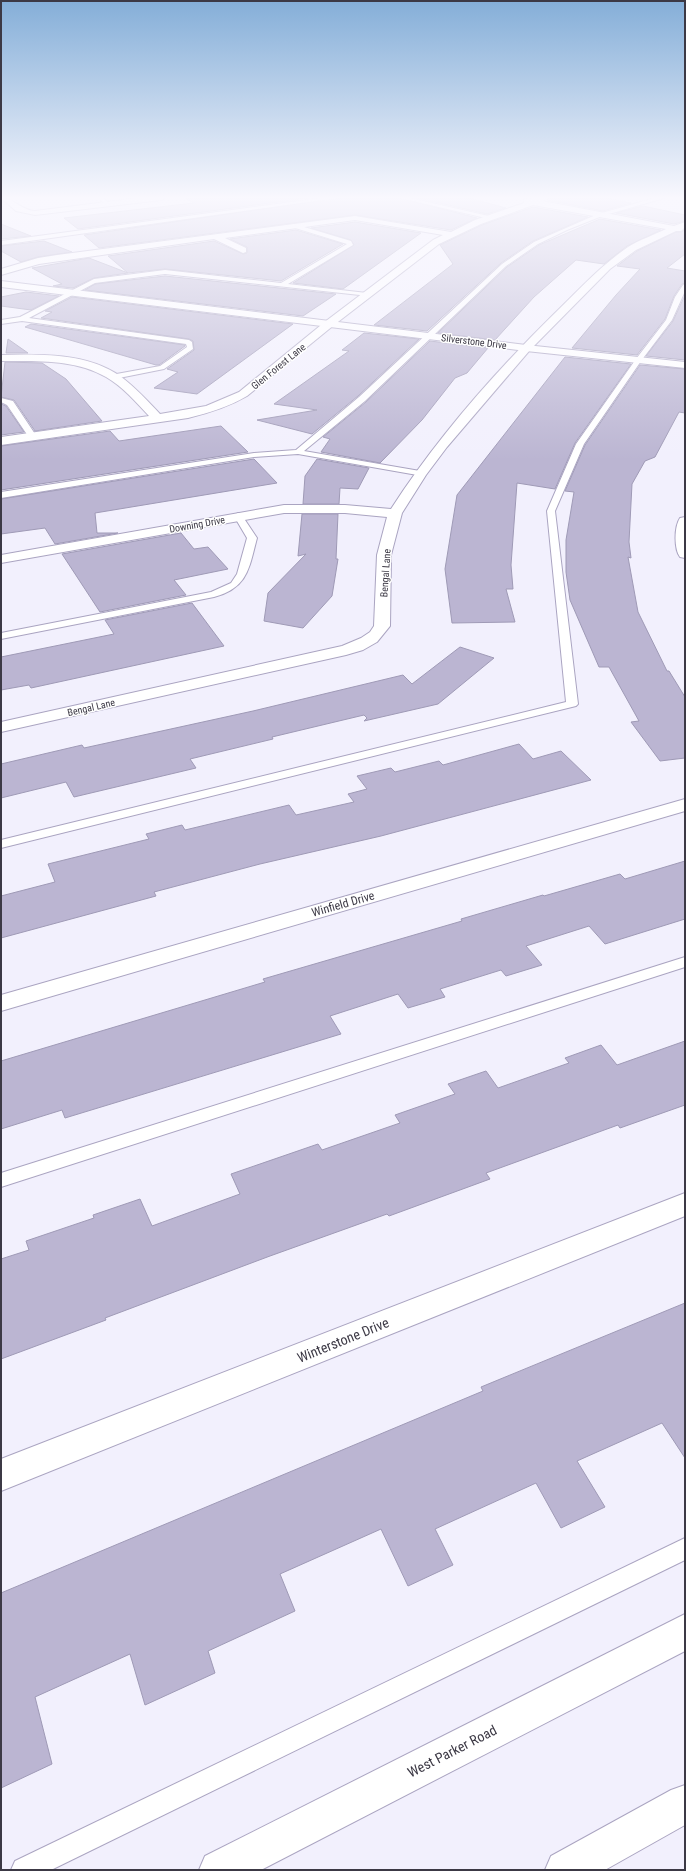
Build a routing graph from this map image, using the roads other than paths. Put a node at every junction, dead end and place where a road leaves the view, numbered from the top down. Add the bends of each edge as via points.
1 (12, 285) edge
2 (87, 285) edge
3 (285, 285) edge
4 (380, 285) edge
5 (483, 285) edge
6 (591, 285) edge
7 (685, 286) edge
8 (74, 293) junction
9 (367, 295) junction
10 (22, 319) junction
11 (1, 322) edge
12 (330, 323) junction
13 (430, 336) junction
14 (526, 348) junction
15 (1, 358) edge
16 (638, 360) junction
17 (685, 364) edge
18 (114, 378) junction
19 (1, 400) edge
20 (157, 418) junction
21 (33, 437) junction
22 (1, 442) edge
23 (298, 452) junction
24 (420, 474) junction
25 (1, 496) edge
26 (394, 513) junction
27 (238, 516) junction
28 (685, 521) edge
29 (685, 554) edge
30 (1, 559) edge
31 (1, 636) edge
32 (1, 727) edge
33 (685, 805) edge
34 (1, 844) edge
35 (685, 962) edge
36 (1, 1003) edge
37 (1, 1180) edge
38 (685, 1204) edge
39 (1, 1475) edge
40 (685, 1549) edge
41 (685, 1632) edge
42 (685, 1804) edge
43 (24, 1870) edge
44 (219, 1870) edge
45 (565, 1870) edge

1 - 8 street, Silverstone Drive
2 - 8 lane
3 - 9 lane
4 - 9 street, Glen Forest Lane
5 - 13 lane
6 - 14 street, Bengal Lane
7 - 16 lane via 668,320
8 - 10 lane
8 - 12 street, Silverstone Drive
9 - 12 street, Glen Forest Lane
10 - 11 lane
10 - 18 lane via 189,342 191,348 162,368
12 - 13 street, Silverstone Drive
12 - 20 street, Glen Forest Lane via 228,404 211,410
13 - 14 street, Silverstone Drive
13 - 23 lane via 362,399
14 - 16 street, Silverstone Drive
14 - 24 street, Bengal Lane
15 - 18 street via 78,363
16 - 17 street, Silverstone Drive
16 - 34 lane via 580,444 551,511 572,704
18 - 20 street
19 - 21 lane via 10,403
20 - 21 street, Glen Forest Lane
21 - 22 street, Glen Forest Lane
23 - 24 lane
23 - 25 lane via 254,455
24 - 26 street, Bengal Lane
26 - 27 street, Downing Drive via 304,508
26 - 32 street, Bengal Lane via 384,555 382,626 371,640 346,650
27 - 30 street, Downing Drive
27 - 31 lane via 252,538 242,574 234,584 214,594
28 - 29 street
33 - 36 street, Winfield Drive
35 - 37 lane
38 - 39 street, Winterstone Drive
40 - 43 lane
41 - 44 street, West Parker Road
42 - 45 street

